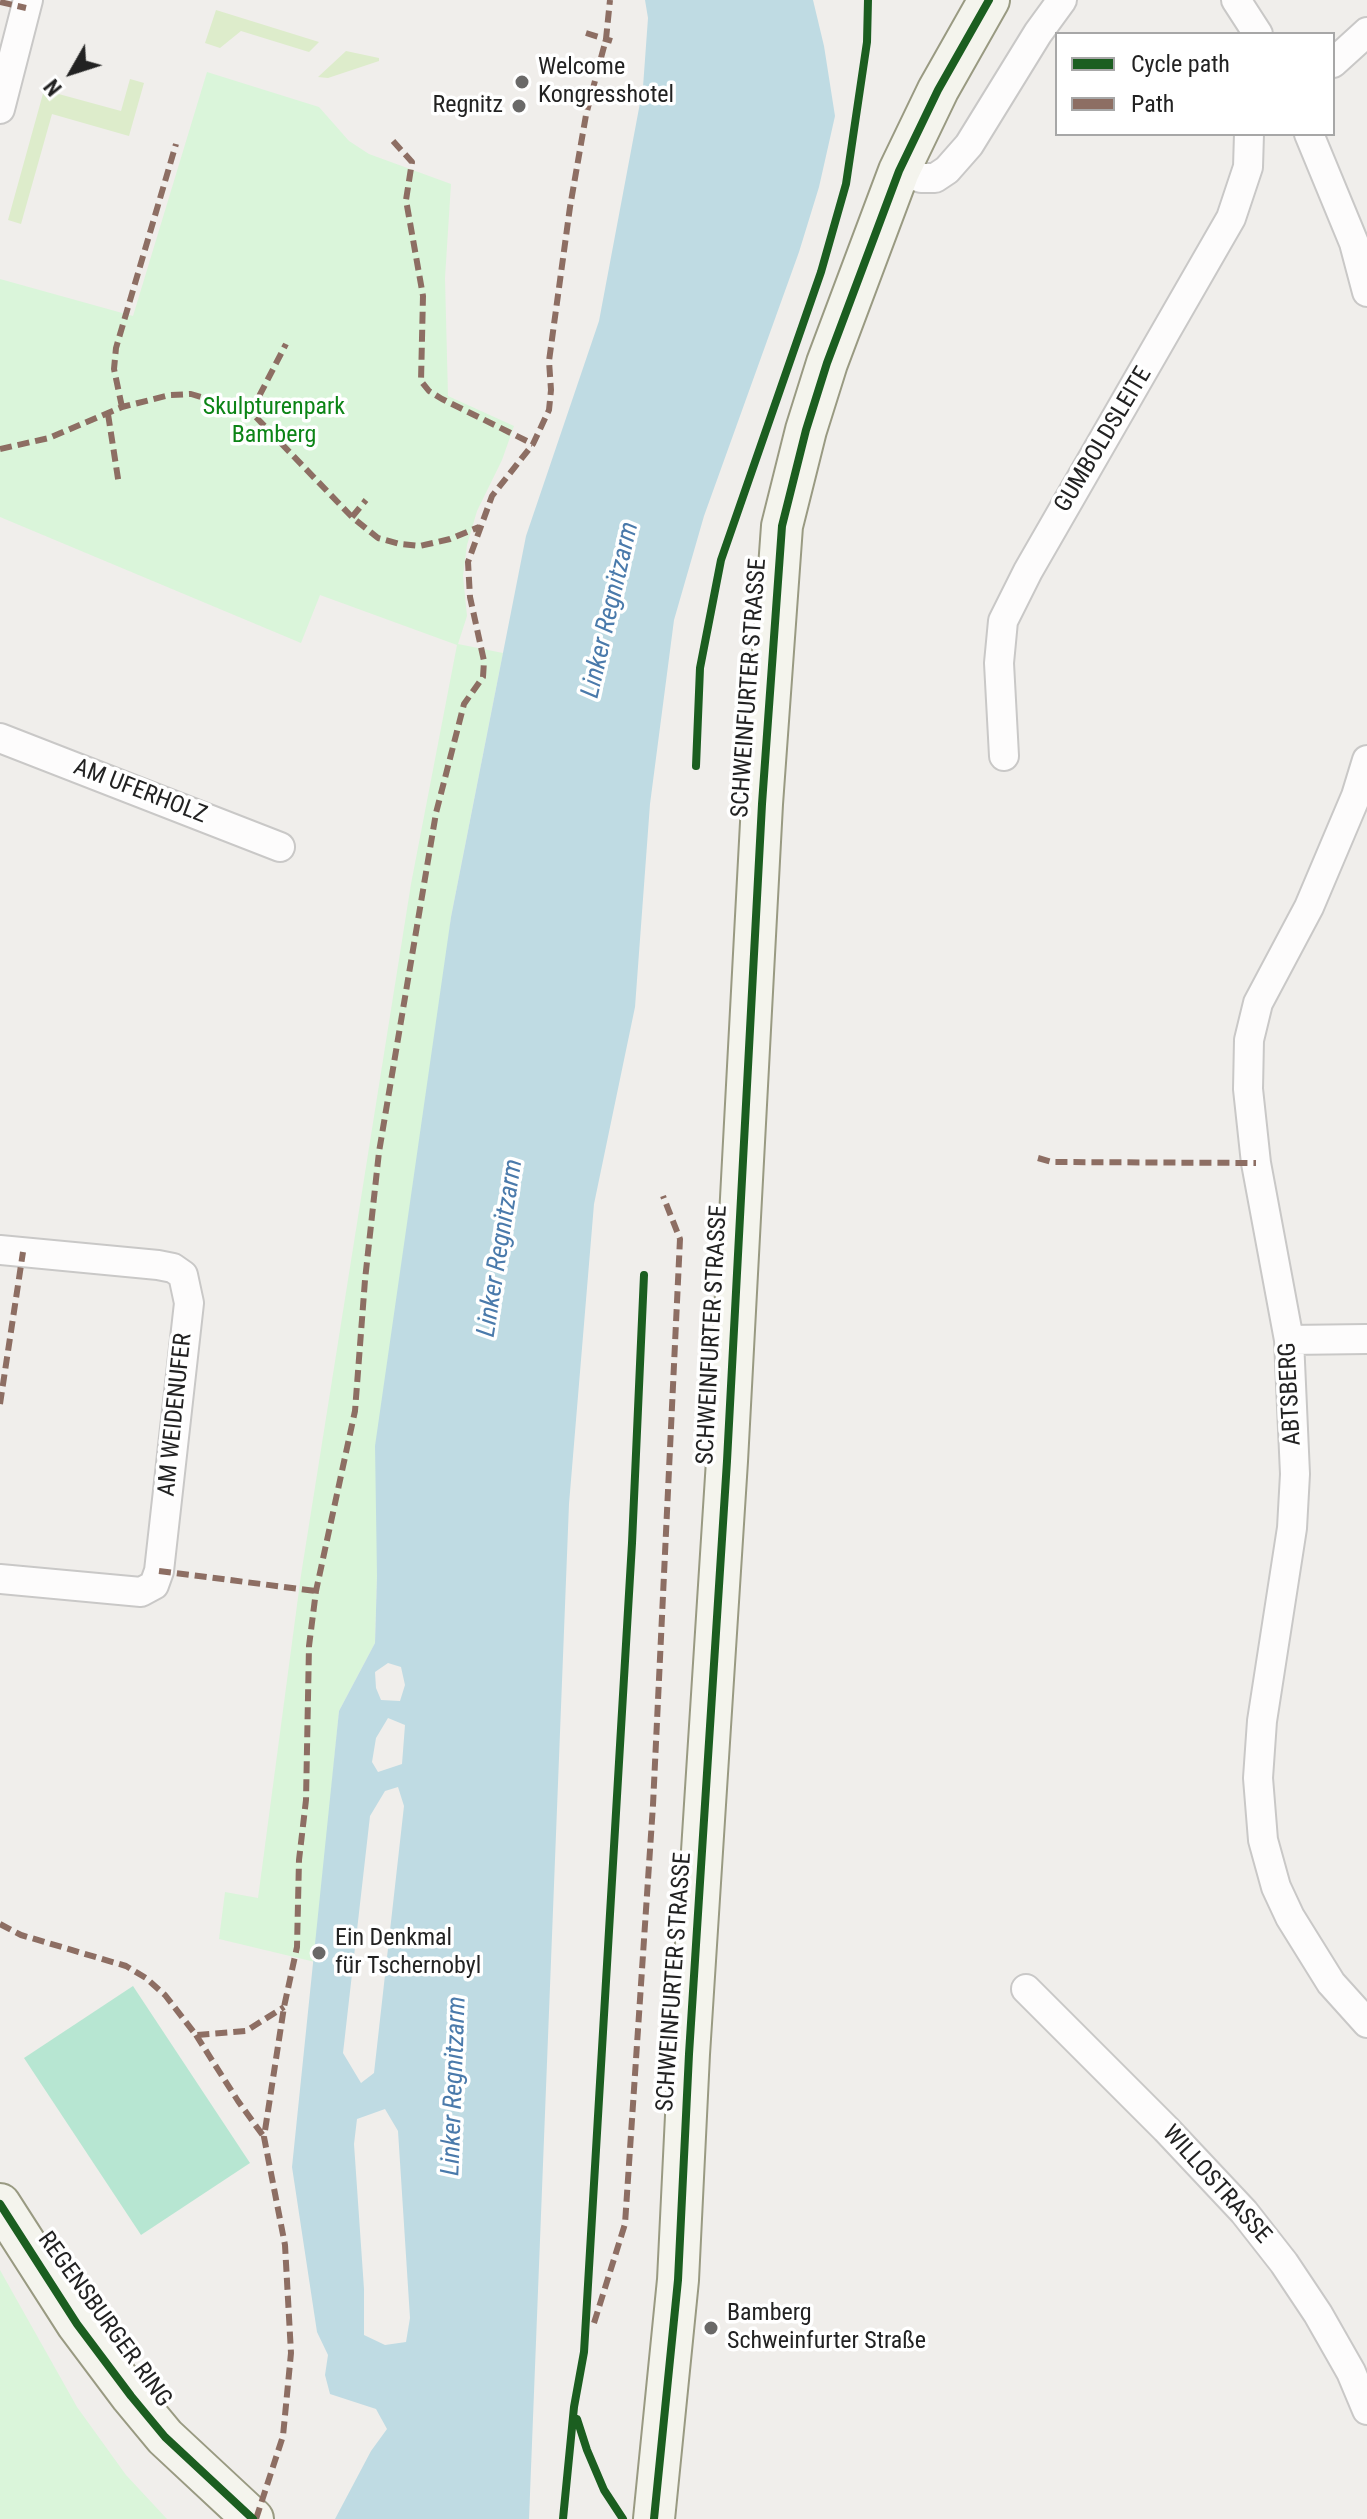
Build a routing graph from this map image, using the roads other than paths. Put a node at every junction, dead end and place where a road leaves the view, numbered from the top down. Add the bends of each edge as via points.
1 (28, 0) edge
2 (989, 0) edge
3 (1062, 0) edge
4 (1235, 0) edge
5 (1240, 32) edge
6 (1257, 32) edge
7 (1367, 32) edge
8 (1335, 61) edge
9 (0, 109) edge
10 (1249, 136) edge
11 (1310, 136) edge
12 (899, 171) junction
13 (1367, 292) edge
14 (0, 738) edge
15 (1004, 756) dead end
16 (1367, 760) edge
17 (280, 847) dead end
18 (0, 1250) edge
19 (1367, 1339) edge
20 (1289, 1340) junction
21 (0, 1579) edge
22 (1026, 1989) dead end
23 (1367, 2023) edge
24 (0, 2204) edge
25 (1367, 2410) edge
26 (252, 2518) edge
27 (654, 2519) edge

1 - 9 street
2 - 12 street, SCHWEINFURTER STRASSE
3 - 12 street via 969,145 947,170 935,178
4 - 5 street
4 - 6 street
7 - 8 street
10 - 15 street, GUMBOLDSLEITE via 1248,167 1231,218 1003,621 999,663
11 - 13 street via 1354,243
12 - 27 street, SCHWEINFURTER STRASSE via 827,363 791,489 780,549 678,2280
14 - 17 street, AM UFERHOLZ
16 - 20 street, ABTSBERG via 1309,907 1258,1003 1249,1040 1256,1163
18 - 21 street, AM WEIDENUFER via 173,1268 183,1275 189,1303 154,1585 141,1592
19 - 20 street
20 - 23 street, ABTSBERG via 1295,1474 1292,1528 1262,1721 1258,1778 1263,1840 1290,1917 1331,1983
22 - 25 street, WILLOSTRASSE via 1244,2212 1318,2314
24 - 26 street, REGENSBURGER RING via 122,2385 165,2437

